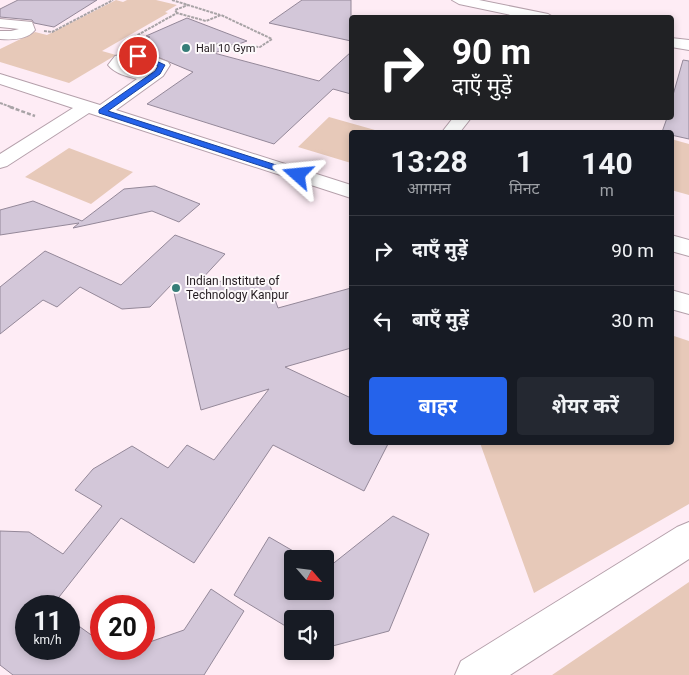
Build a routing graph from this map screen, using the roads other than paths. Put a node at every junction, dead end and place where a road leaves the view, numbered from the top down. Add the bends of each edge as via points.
1 (459, 0) edge
2 (530, 15) edge
3 (0, 23) edge
4 (0, 35) edge
5 (674, 42) edge
6 (689, 45) edge
7 (130, 56) road end
8 (0, 79) edge
9 (95, 109) junction
10 (460, 120) edge
11 (453, 130) edge
12 (0, 162) edge
13 (349, 191) edge
14 (674, 244) edge
15 (689, 248) edge
16 (674, 300) edge
17 (689, 305) edge
18 (689, 539) edge
19 (475, 675) edge

1 - 2 street
3 - 4 street via 27,26 28,30 13,36
5 - 6 street
7 - 9 street via 162,65 150,78
8 - 9 street
9 - 12 street
9 - 13 street
10 - 11 street
14 - 15 street
16 - 17 street
18 - 19 street

